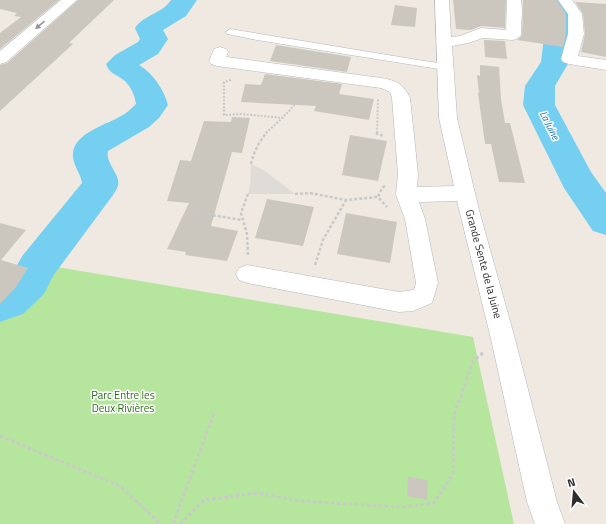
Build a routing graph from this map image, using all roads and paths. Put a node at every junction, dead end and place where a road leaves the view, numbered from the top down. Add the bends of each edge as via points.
1 (70, 0) edge
2 (442, 0) edge
3 (514, 0) edge
4 (565, 0) edge
5 (230, 32) dead end
6 (443, 42) junction
7 (220, 52) dead end
8 (0, 59) edge
9 (606, 65) edge
10 (445, 67) junction
11 (231, 80) dead end
12 (298, 86) dead end
13 (305, 87) junction
14 (312, 88) dead end
15 (284, 118) junction
16 (251, 164) dead end
17 (466, 193) junction
18 (248, 194) dead end
19 (295, 194) dead end
20 (406, 195) junction
21 (378, 198) dead end
22 (346, 200) junction
23 (193, 212) dead end
24 (242, 220) junction
25 (247, 274) joint
26 (312, 286) junction
27 (503, 339) junction
28 (214, 413) dead end
29 (0, 436) edge
30 (160, 524) edge
31 (173, 524) edge
32 (180, 524) edge
33 (550, 524) edge

1 -> 8 street
2 - 6 street, Grande Sente de la Juine
3 - 6 street via 513,35 481,33 463,40
4 - 9 street via 575,14 576,34 569,59
5 - 10 lane
6 - 10 street, Grande Sente de la Juine
7 - 20 street via 217,61 381,83 398,89 408,174
10 - 17 street, Grande Sente de la Juine via 448,118
11 - 15 path via 224,82 224,115
12 - 13 path
13 - 14 path
13 - 15 path via 300,100
15 - 16 path via 265,134 256,146
17 - 20 street
17 - 27 street, Grande Sente de la Juine
18 - 24 path via 241,213
19 - 22 path via 310,193
20 - 26 street via 415,219 427,283 424,296 413,301 399,302
21 - 22 path
22 - 26 path via 325,235 317,255
23 - 24 path
24 - 25 path via 247,234
25 - 26 street
27 - 32 path via 473,361 454,415 453,474 434,503 393,506 301,501 257,493 204,500
27 - 33 street, Grande Sente de la Juine via 542,502
28 - 31 path
29 - 30 path via 120,486

